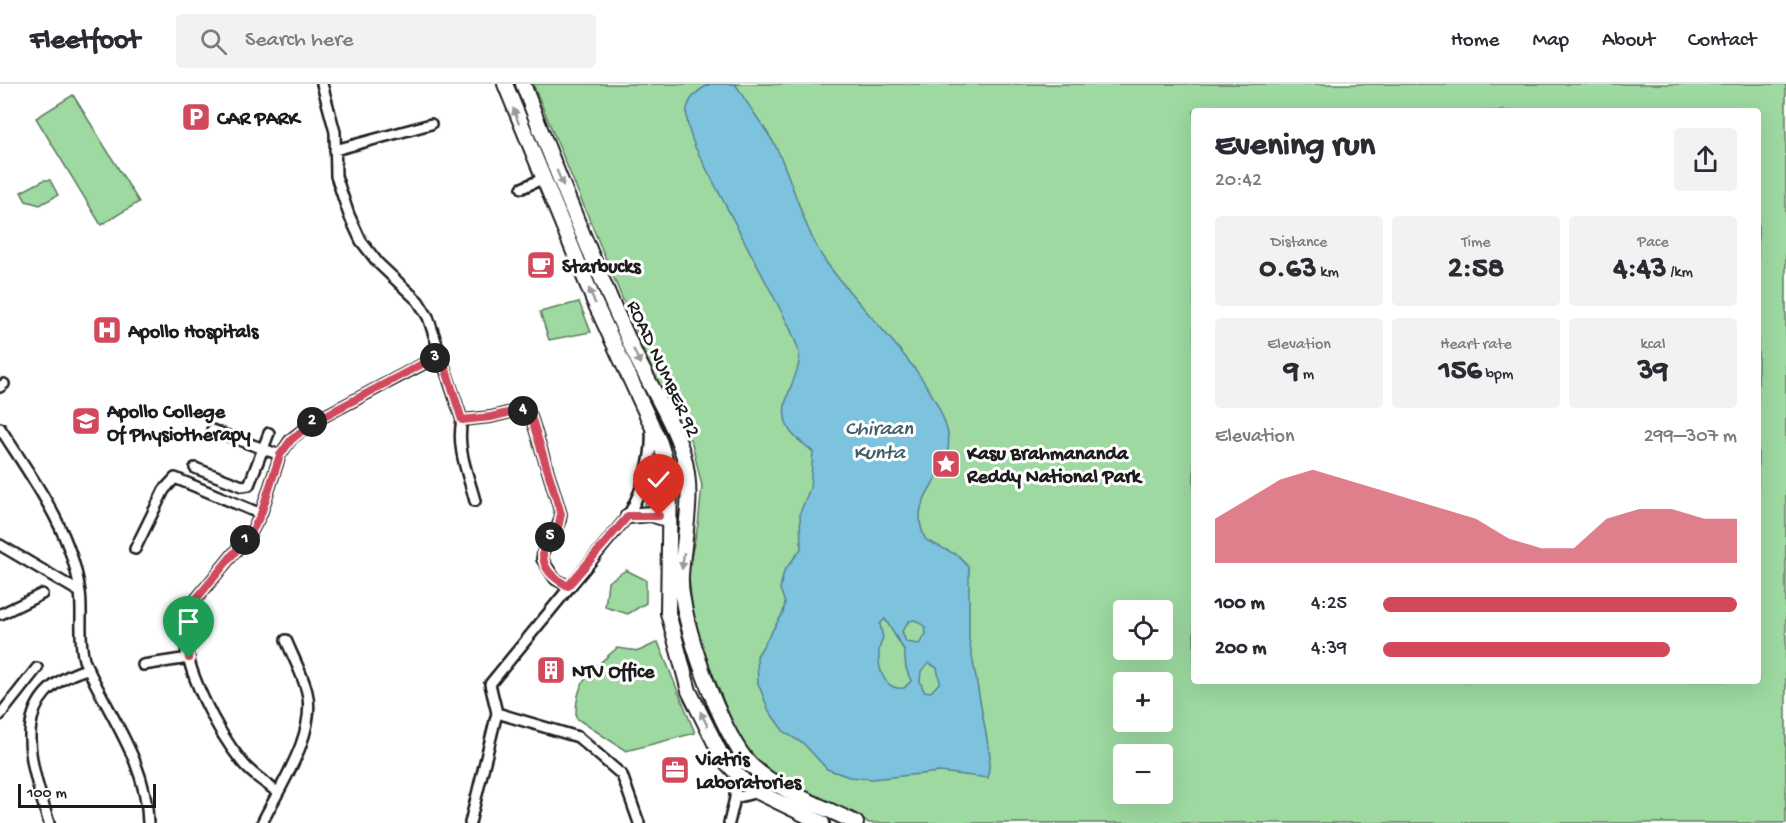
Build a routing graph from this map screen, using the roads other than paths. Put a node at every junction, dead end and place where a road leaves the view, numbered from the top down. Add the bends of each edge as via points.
1 (322, 84) edge
2 (505, 84) edge
3 (523, 84) edge
4 (431, 124) dead end
5 (548, 149) junction
6 (335, 150) junction
7 (533, 158) junction
8 (542, 179) junction
9 (522, 188) dead end
10 (441, 354) junction
11 (462, 420) junction
12 (650, 423) junction
13 (0, 428) edge
14 (212, 430) dead end
15 (268, 433) dead end
16 (263, 449) junction
17 (280, 455) junction
18 (195, 468) dead end
19 (205, 472) junction
20 (199, 488) junction
21 (475, 501) dead end
22 (261, 514) junction
23 (628, 516) junction
24 (669, 520) junction
25 (0, 545) edge
26 (135, 549) dead end
27 (568, 586) junction
28 (80, 592) junction
29 (42, 594) dead end
30 (0, 614) edge
31 (286, 640) dead end
32 (189, 658) junction
33 (143, 665) dead end
34 (37, 668) dead end
35 (87, 669) junction
36 (497, 713) junction
37 (0, 715) edge
38 (736, 773) junction
39 (277, 792) junction
40 (758, 792) junction
41 (735, 798) junction
42 (49, 823) edge
43 (148, 823) edge
44 (262, 823) edge
45 (470, 823) edge
46 (639, 823) edge
47 (729, 823) edge
48 (822, 823) edge
49 (856, 823) edge

1 - 6 street via 332,115
7 -> 2 main road, ROAD NUMBER 92
3 - 5 main road, ROAD NUMBER 92
4 - 6 street
5 - 7 main road
5 -> 49 main road, ROAD NUMBER 92 via 634,351 683,453 690,500 680,577 686,613 707,684 737,750 763,775
6 - 10 street via 336,176 361,241 418,301 429,317
7 - 8 main road, ROAD NUMBER 92
8 - 9 street
12 -> 8 main road, ROAD NUMBER 92
10 - 11 street
10 - 17 street via 313,422
11 - 21 street via 460,448
11 - 27 street via 519,410 531,416 561,514 558,528 545,544 542,559 555,579
12 - 23 street via 652,446 647,471
12 - 24 main road, ROAD NUMBER 92 via 670,475
13 - 28 street via 55,517 72,555
14 - 16 street
15 - 16 street
16 - 17 street
16 - 19 street via 246,486
17 - 22 street
18 - 19 street
19 - 20 street
20 - 22 street
20 - 26 street via 175,478 164,490
22 - 32 street via 186,616
23 - 24 main road via 651,514
23 - 27 street
38 -> 24 main road, ROAD NUMBER 92 via 723,759 683,674 668,613
25 - 28 street
27 - 36 street via 490,684
28 - 35 street via 81,649
29 - 30 street
31 - 39 street via 307,691 310,710 303,741
32 - 33 street
32 - 39 street via 211,714 243,764
34 - 37 street
35 - 42 street via 65,676 50,687 31,724 30,761
35 - 43 street via 131,751 145,788
36 - 45 street
36 - 46 street via 578,736 622,775
38 - 40 main road, ROAD NUMBER 92
38 - 41 street
39 - 44 street
40 - 41 street
40 - 48 main road, ROAD NUMBER 92
41 - 47 street

